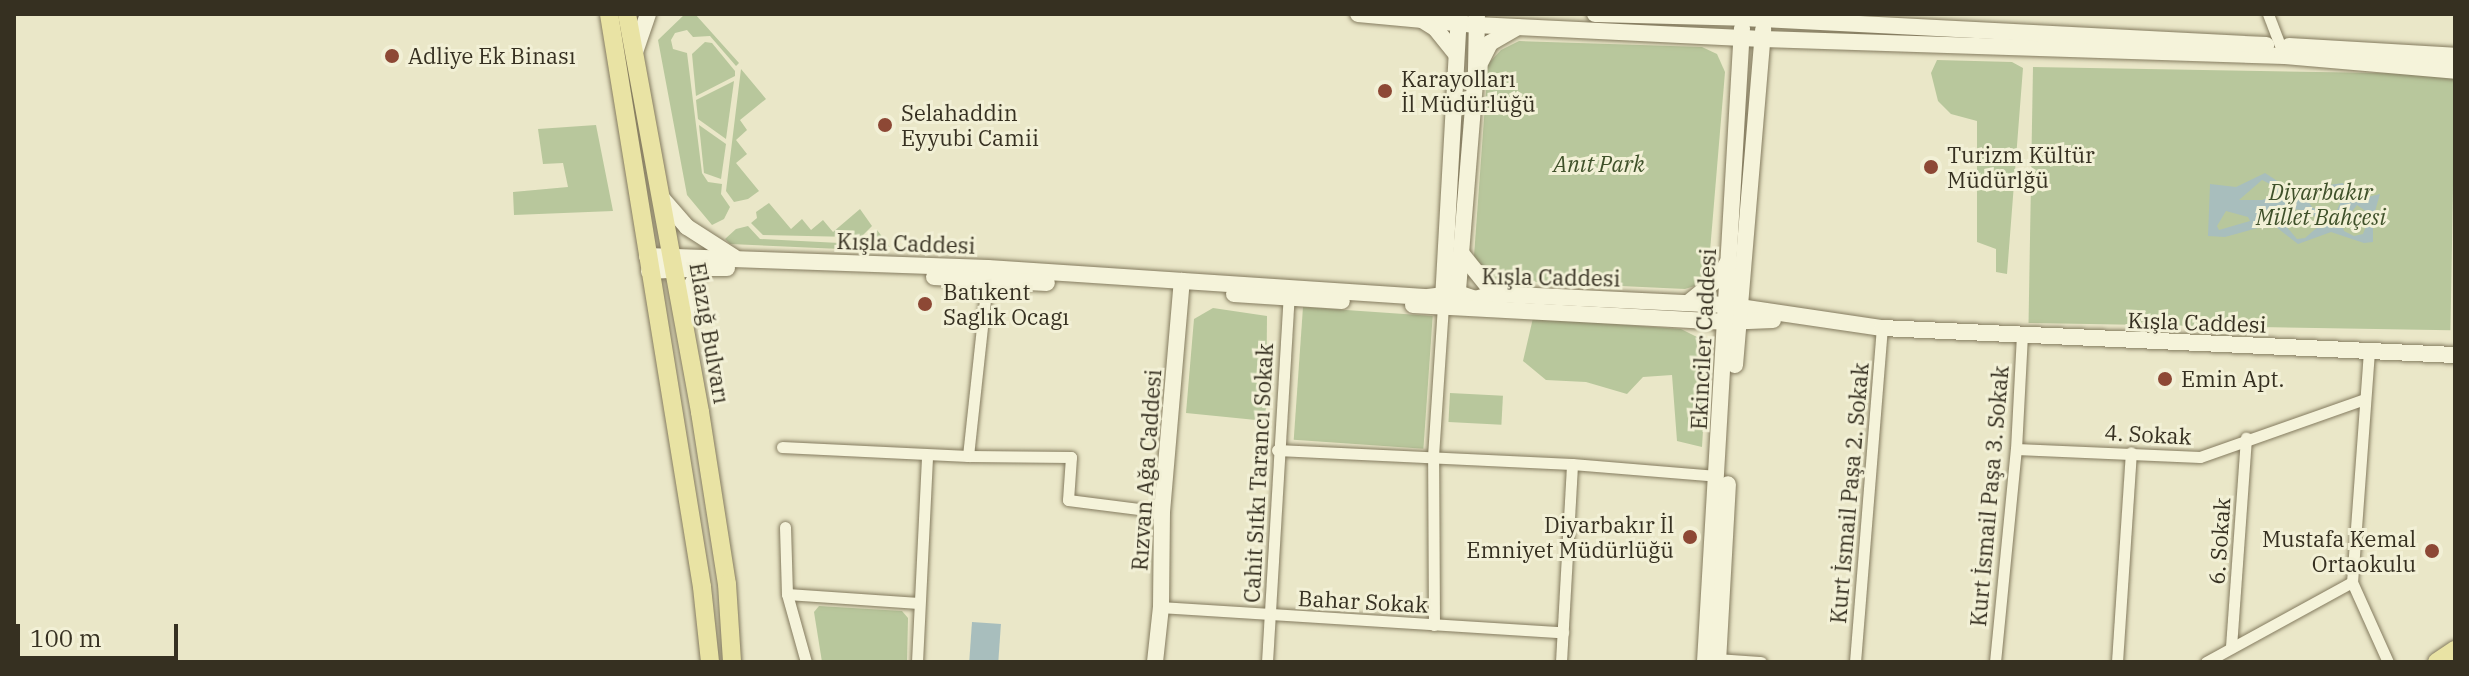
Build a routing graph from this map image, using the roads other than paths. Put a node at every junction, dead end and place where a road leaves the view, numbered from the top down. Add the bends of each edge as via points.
1 (597, 14) edge
2 (609, 14) edge
3 (627, 14) edge
4 (648, 14) edge
5 (1358, 14) edge
6 (1595, 14) edge
7 (2268, 14) edge
8 (1752, 18) edge
9 (1421, 19) junction
10 (1459, 19) edge
11 (1477, 20) edge
12 (1927, 22) edge
13 (1522, 25) junction
14 (1710, 35) junction
15 (1742, 37) junction
16 (1763, 39) junction
17 (614, 44) junction
18 (2280, 46) junction
19 (1456, 54) junction
20 (2455, 56) edge
21 (634, 57) junction
22 (1476, 70) junction
23 (1740, 70) junction
24 (2455, 71) edge
25 (660, 196) junction
26 (1461, 253) junction
27 (738, 259) junction
28 (1729, 261) junction
29 (648, 264) junction
30 (673, 264) junction
31 (708, 268) junction
32 (988, 274) junction
33 (1181, 286) junction
34 (1289, 292) junction
35 (1494, 294) junction
36 (1450, 300) junction
37 (1687, 310) junction
38 (1732, 314) junction
39 (684, 328) junction
40 (1882, 328) junction
41 (2022, 333) junction
42 (1725, 348) junction
43 (2369, 351) junction
44 (2455, 355) edge
45 (2365, 399) junction
46 (2246, 438) junction
47 (782, 447) dead end
48 (2016, 449) junction
49 (1277, 450) junction
50 (2131, 452) junction
51 (927, 455) junction
52 (968, 456) junction
53 (1433, 456) junction
54 (1572, 464) junction
55 (1717, 476) junction
56 (1162, 512) junction
57 (785, 527) dead end
58 (2352, 582) junction
59 (787, 594) junction
60 (919, 603) junction
61 (1161, 607) junction
62 (1270, 615) junction
63 (1434, 625) junction
64 (1563, 632) junction
65 (2231, 647) junction
66 (2455, 650) edge
67 (1713, 661) edge
68 (710, 662) edge
69 (732, 662) edge
70 (806, 662) edge
71 (917, 662) edge
72 (1155, 662) edge
73 (1267, 662) edge
74 (1561, 662) edge
75 (1761, 662) edge
76 (1855, 662) edge
77 (1995, 662) edge
78 (2117, 662) edge
79 (2206, 662) edge
80 (2388, 662) edge
81 (2437, 662) edge

1 - 17 street
2 - 17 main road
3 - 21 main road, Elazığ Bulvarı
4 - 21 street
5 - 9 street
6 - 8 street
7 - 18 street
8 - 12 street
8 - 15 street, Ekinciler Caddesi
8 - 16 street, Ekinciler Caddesi
9 - 10 street
9 - 19 street
10 - 11 street
10 - 19 street
11 - 13 street
11 - 22 street
12 - 18 street
13 - 14 street
13 - 22 street via 1490,43
14 - 15 street
14 - 23 street
15 - 16 street
15 - 23 street, Ekinciler Caddesi
16 - 24 street via 2285,56
16 - 38 street, Ekinciler Caddesi
17 - 29 main road
18 - 20 street
19 - 36 street
21 - 25 main road, Elazığ Bulvarı
22 - 26 street
23 - 28 street, Ekinciler Caddesi
25 - 27 street via 705,241
25 - 30 main road, Elazığ Bulvarı
26 - 35 street
26 - 36 street
27 - 30 street, Kışla Caddesi
27 - 32 street, Kışla Caddesi
28 - 37 street
28 - 38 street, Ekinciler Caddesi
29 - 30 street, Kışla Caddesi
29 - 68 main road
30 - 31 street
30 - 39 main road, Elazığ Bulvarı
31 - 32 street
31 - 39 street via 691,286
32 - 33 street, Kışla Caddesi
32 - 52 street
33 - 34 street, Kışla Caddesi
33 - 56 street, Rızvan Ağa Caddesi
34 - 36 street, Kışla Caddesi
34 - 49 street, Cahit Sıtkı Tarancı Sokak
35 - 36 street, Kışla Caddesi
35 - 37 street, Kışla Caddesi
36 - 37 street
36 - 53 street
37 - 38 street, Kışla Caddesi
37 - 42 street
38 - 40 street, Kışla Caddesi
38 - 42 street, Ekinciler Caddesi
38 - 67 street, Ekinciler Caddesi
39 - 69 main road, Elazığ Bulvarı via 727,584
40 - 41 street, Kışla Caddesi
40 - 76 street, Kurt İsmail Paşa 2. Sokak
41 - 43 street, Kışla Caddesi
41 - 48 street, Kurt İsmail Paşa 3. Sokak
42 - 55 street, Ekinciler Caddesi
43 - 44 street, Kışla Caddesi
43 - 45 street
45 - 46 street, 4. Sokak
45 - 58 street
46 - 50 street, 4. Sokak via 2200,457
46 - 65 street, 6. Sokak
47 - 51 street
48 - 50 street, 4. Sokak
48 - 77 street, Kurt İsmail Paşa 3. Sokak
49 - 53 street
49 - 62 street, Cahit Sıtkı Tarancı Sokak
50 - 78 street
51 - 52 street
51 - 60 street
52 - 56 street via 1071,457 1068,500
53 - 54 street
53 - 63 street
54 - 55 street
54 - 64 street
55 - 67 street, Ekinciler Caddesi
56 - 61 street, Rızvan Ağa Caddesi
57 - 59 street
58 - 65 street
58 - 80 street
59 - 60 street
59 - 70 street
60 - 71 street
61 - 62 street, Bahar Sokak
61 - 72 street, Rızvan Ağa Caddesi
62 - 63 street, Bahar Sokak
62 - 73 street, Cahit Sıtkı Tarancı Sokak
63 - 64 street, Bahar Sokak
64 - 74 street
65 - 79 street
66 - 81 main road
67 - 75 street

